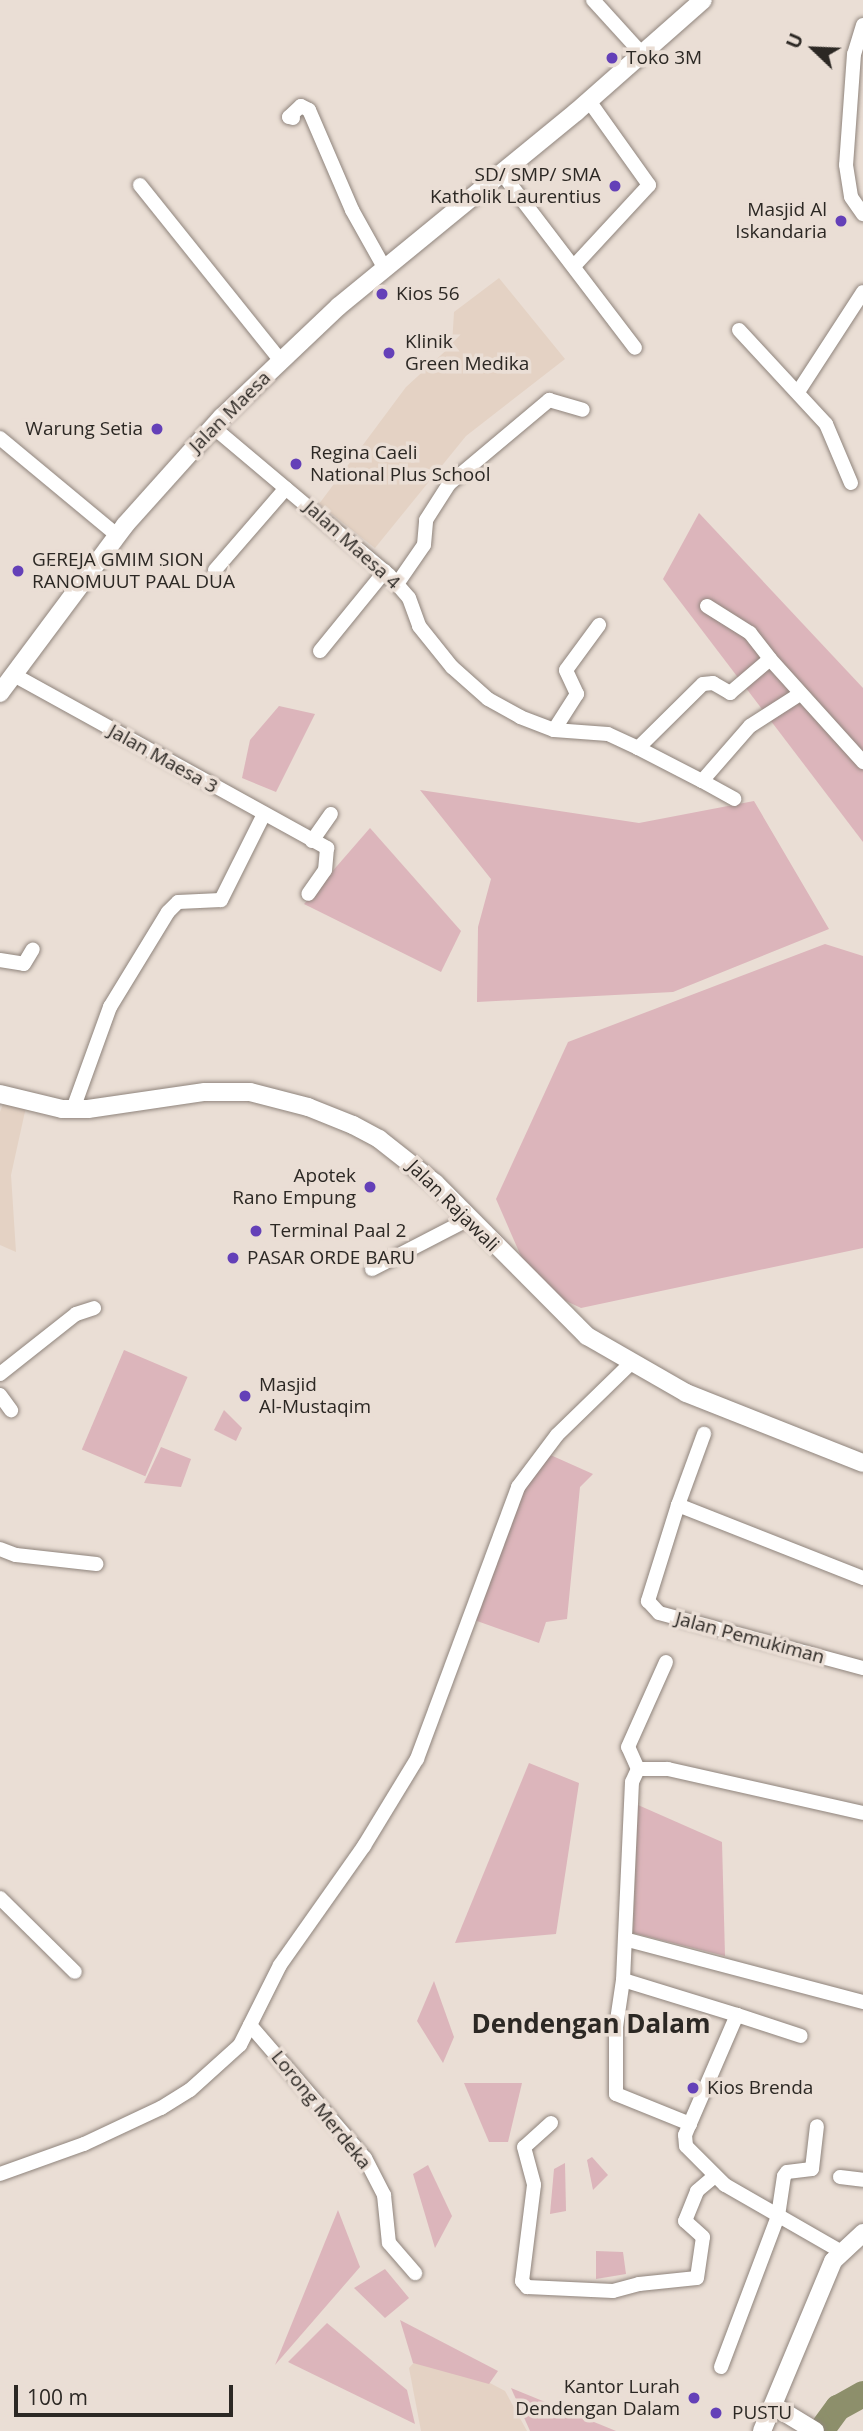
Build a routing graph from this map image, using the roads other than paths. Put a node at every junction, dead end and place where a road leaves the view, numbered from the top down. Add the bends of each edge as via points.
1 (593, 0) edge
2 (703, 0) edge
3 (863, 25) edge
4 (643, 55) junction
5 (589, 101) junction
6 (293, 118) dead end
7 (501, 172) junction
8 (140, 185) dead end
9 (863, 214) edge
10 (575, 265) junction
11 (385, 269) junction
12 (863, 292) edge
13 (740, 330) dead end
14 (635, 348) dead end
15 (281, 361) junction
16 (799, 392) junction
17 (583, 410) dead end
18 (213, 427) junction
19 (0, 438) edge
20 (851, 483) dead end
21 (286, 488) junction
22 (117, 535) junction
23 (215, 570) dead end
24 (385, 572) junction
25 (397, 584) junction
26 (707, 606) dead end
27 (599, 625) dead end
28 (320, 651) dead end
29 (771, 659) junction
30 (14, 675) junction
31 (0, 693) edge
32 (800, 694) junction
33 (554, 730) junction
34 (638, 748) junction
35 (863, 762) edge
36 (702, 780) junction
37 (733, 799) dead end
38 (264, 814) junction
39 (331, 814) dead end
40 (312, 841) junction
41 (307, 894) dead end
42 (33, 949) dead end
43 (0, 960) edge
44 (0, 1094) edge
45 (73, 1109) junction
46 (468, 1219) junction
47 (372, 1269) dead end
48 (94, 1308) dead end
49 (631, 1363) junction
50 (0, 1374) edge
51 (0, 1395) edge
52 (11, 1410) dead end
53 (704, 1434) dead end
54 (863, 1463) edge
55 (678, 1505) junction
56 (0, 1549) edge
57 (96, 1564) dead end
58 (863, 1578) edge
59 (666, 1662) dead end
60 (863, 1668) edge
61 (638, 1769) junction
62 (863, 1813) edge
63 (0, 1898) edge
64 (628, 1940) junction
65 (75, 1972) dead end
66 (623, 1980) junction
67 (863, 2002) edge
68 (737, 2015) junction
69 (250, 2025) junction
70 (800, 2036) dead end
71 (551, 2123) dead end
72 (690, 2124) junction
73 (817, 2126) dead end
74 (1, 2173) edge
75 (715, 2176) junction
76 (840, 2177) dead end
77 (863, 2180) edge
78 (778, 2216) junction
79 (863, 2233) edge
80 (840, 2251) junction
81 (415, 2273) dead end
82 (721, 2367) dead end
83 (774, 2406) junction
84 (762, 2431) edge
85 (815, 2431) edge

1 - 4 street
2 - 4 street, Jalan Maesa
3 - 9 street via 852,64 846,165 851,197
4 - 5 street, Jalan Maesa
5 - 7 street, Jalan Maesa
5 - 10 street via 649,185
6 - 11 street via 289,117 301,106 309,110 352,210
7 - 10 street
7 - 11 street, Jalan Maesa
8 - 15 street
10 - 14 street
11 - 15 street, Jalan Maesa
12 - 16 street
13 - 16 street
15 - 18 street, Jalan Maesa
16 - 20 street via 826,424
17 - 25 street via 549,400 449,484 426,520 423,548
18 - 21 street, Jalan Maesa 4
18 - 22 street, Jalan Maesa
19 - 22 street
21 - 23 street
21 - 24 street, Jalan Maesa 4
22 - 30 street, Jalan Maesa
24 - 25 street, Jalan Maesa 4
24 - 28 street
25 - 33 street, Jalan Maesa 4 via 419,626 470,684 520,718
26 - 29 street via 750,633
27 - 33 street via 566,670 577,694
29 - 32 street
29 - 34 street via 730,694 713,683 704,684
30 - 31 street, Jalan Maesa
30 - 38 street, Jalan Maesa 3
32 - 35 street
32 - 36 street via 750,726
33 - 34 street, Jalan Maesa 4 via 608,734
34 - 36 street, Jalan Maesa 4
36 - 37 street, Jalan Maesa 4
38 - 40 street, Jalan Maesa 3
38 - 45 street via 221,900 172,906 110,1007
39 - 40 street
40 - 41 street via 329,851 324,870
42 - 43 street via 24,964
44 - 45 street, Jalan Rajawali
45 - 46 street, Jalan Rajawali via 225,1091 250,1092 308,1107 379,1139 435,1183
46 - 47 street
46 - 49 street, Jalan Rajawali via 559,1312
48 - 50 street via 76,1314
49 - 54 street, Jalan Rajawali via 713,1406
49 - 69 street via 557,1435 518,1486 417,1759 365,1846 280,1965
51 - 52 street
53 - 55 street
55 - 58 street
55 - 60 street, Jalan Pemukiman via 649,1591 650,1607 671,1617
56 - 57 street
59 - 61 street via 628,1747
61 - 62 street via 668,1769
61 - 64 street via 632,1782
63 - 65 street
64 - 66 street
64 - 67 street
66 - 68 street
66 - 72 street via 616,2027 616,2094
68 - 70 street
68 - 72 street
69 - 74 street via 221,2066 169,2103 84,2144
69 - 81 street, Lorong Merdeka via 365,2158 384,2195 388,2243
71 - 75 street via 524,2147 534,2181 522,2281 527,2287 613,2291 697,2278 703,2235 685,2221 699,2188
72 - 75 street via 686,2146
73 - 78 street via 815,2163 807,2171 793,2170 784,2176
75 - 78 street
76 - 77 street
78 - 80 street
78 - 82 street
79 - 80 street
80 - 83 street
83 - 84 street
83 - 85 street

